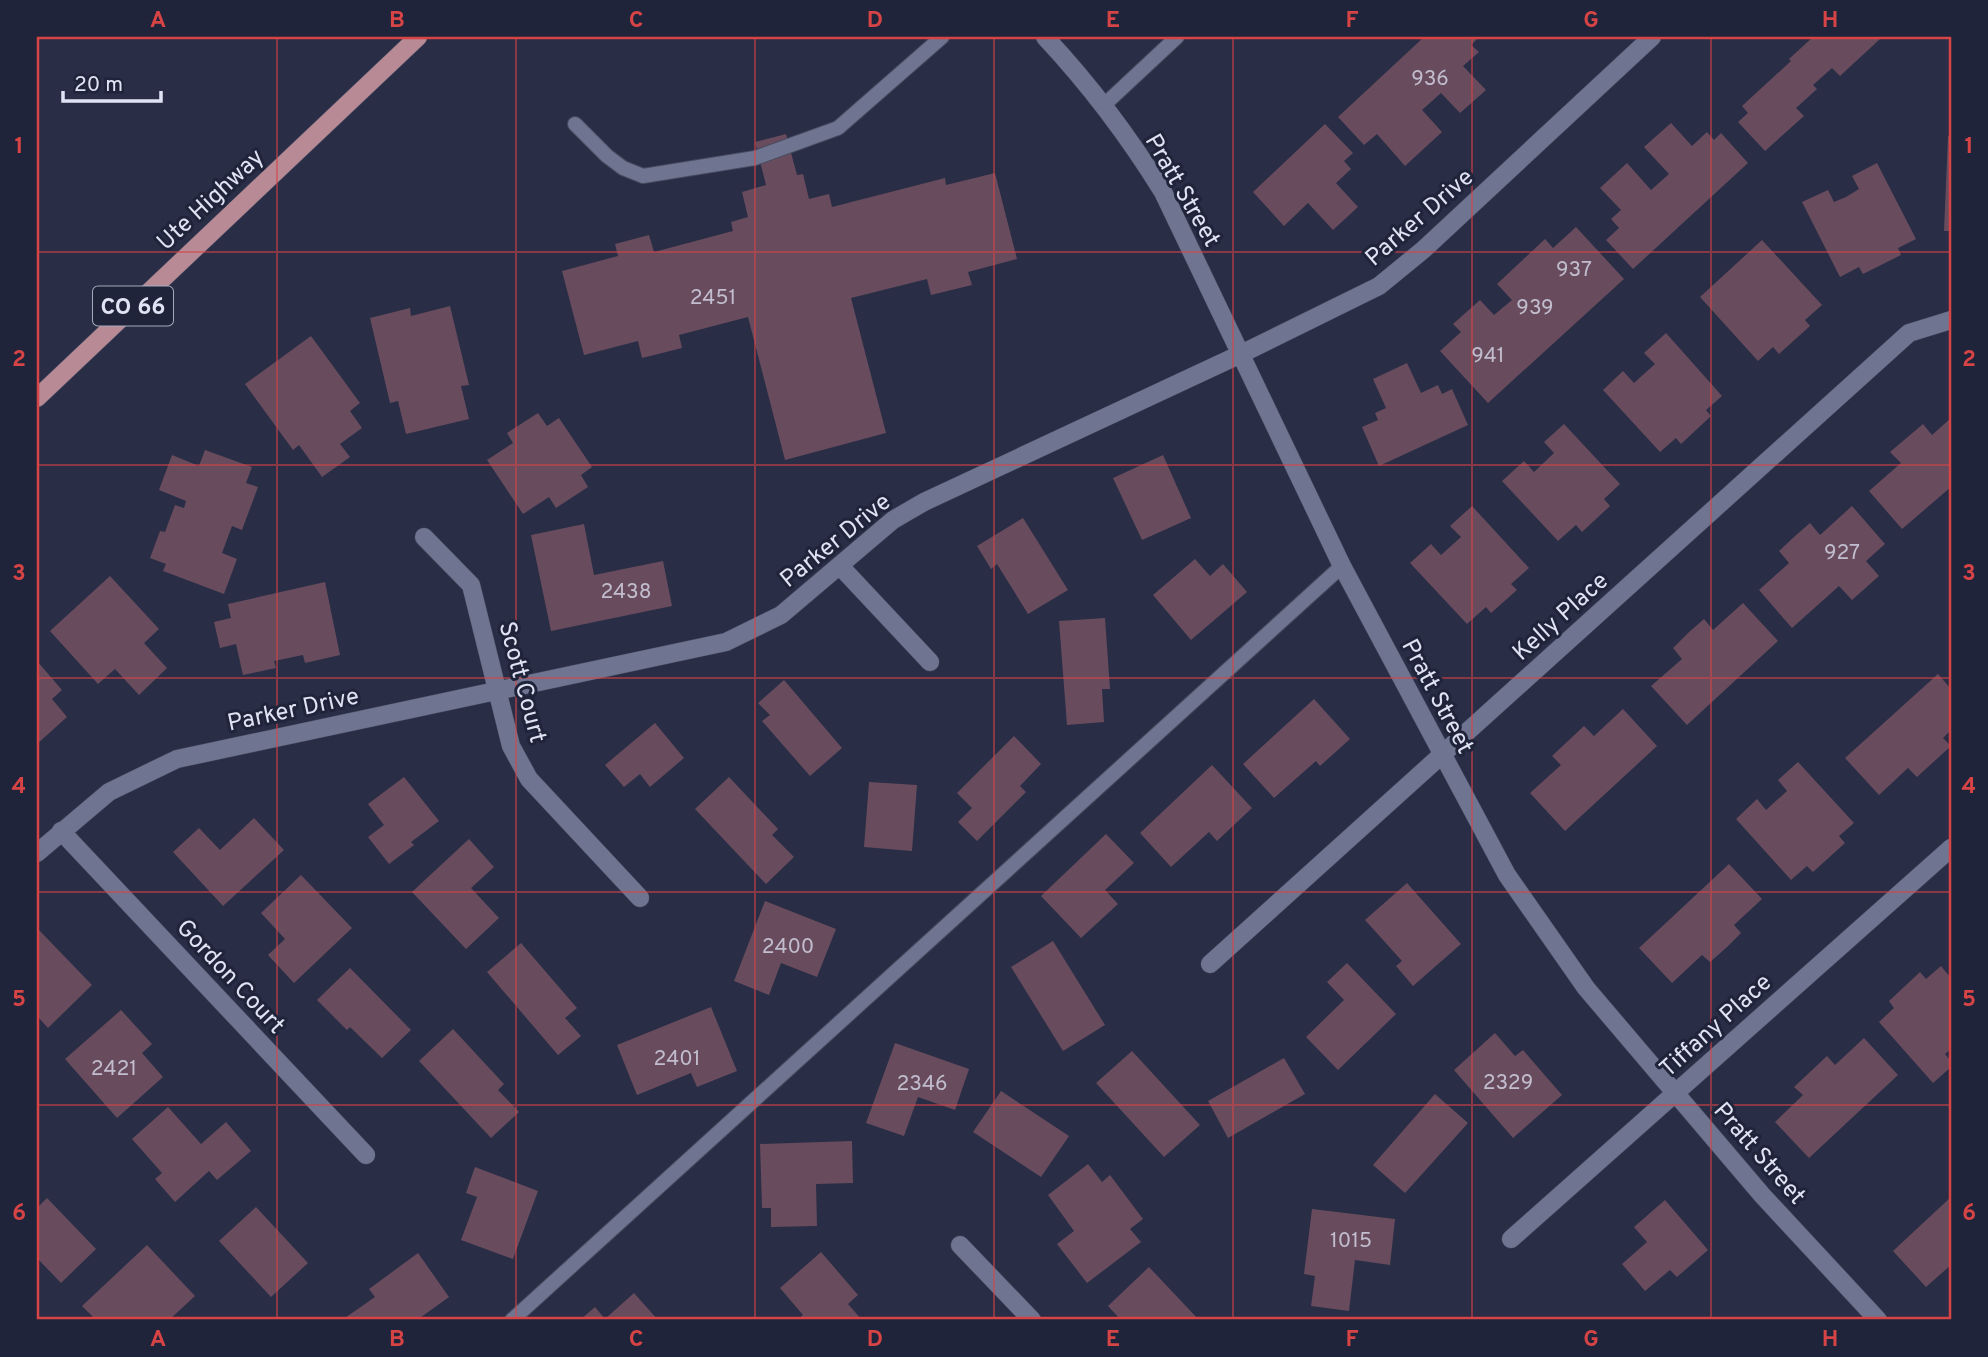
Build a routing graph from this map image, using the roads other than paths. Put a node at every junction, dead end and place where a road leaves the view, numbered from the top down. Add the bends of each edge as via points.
1 (418, 37) edge
2 (942, 37) edge
3 (1045, 37) edge
4 (1177, 37) edge
5 (1652, 37) edge
6 (1103, 106) junction
7 (575, 124) dead end
8 (1951, 320) edge
9 (1241, 354) junction
10 (37, 398) edge
11 (424, 537) dead end
12 (840, 566) junction
13 (1342, 566) junction
14 (930, 662) dead end
15 (499, 691) junction
16 (1442, 755) junction
17 (61, 831) junction
18 (1951, 848) edge
19 (37, 853) edge
20 (640, 898) dead end
21 (1210, 964) dead end
22 (1675, 1092) junction
23 (366, 1155) dead end
24 (1511, 1238) dead end
25 (960, 1245) dead end
26 (512, 1320) edge
27 (1032, 1320) edge
28 (1878, 1320) edge

1 - 10 main road, Ute Highway / CO 66
2 - 7 lane via 838,128 755,158 643,176 615,162
3 - 6 street, Pratt Street
4 - 6 lane
5 - 9 street, Parker Drive via 1379,286
6 - 9 street, Pratt Street via 1163,192
8 - 16 street, Kelly Place via 1909,333
9 - 12 street, Parker Drive via 923,502 893,520
9 - 13 street, Pratt Street
11 - 15 street, Scott Court via 471,585
12 - 14 street
12 - 15 street, Parker Drive via 781,615 726,642
13 - 16 street, Pratt Street
13 - 26 lane
15 - 17 street, Parker Drive via 177,760 109,792
15 - 20 street, Scott Court via 511,746 529,779
16 - 21 street, Kelly Place
16 - 22 street, Pratt Street via 1507,874 1586,988
17 - 19 street, Parker Drive
17 - 23 street, Gordon Court
18 - 22 street, Tiffany Place
22 - 24 street, Tiffany Place
22 - 28 street, Pratt Street via 1762,1195
25 - 27 street

